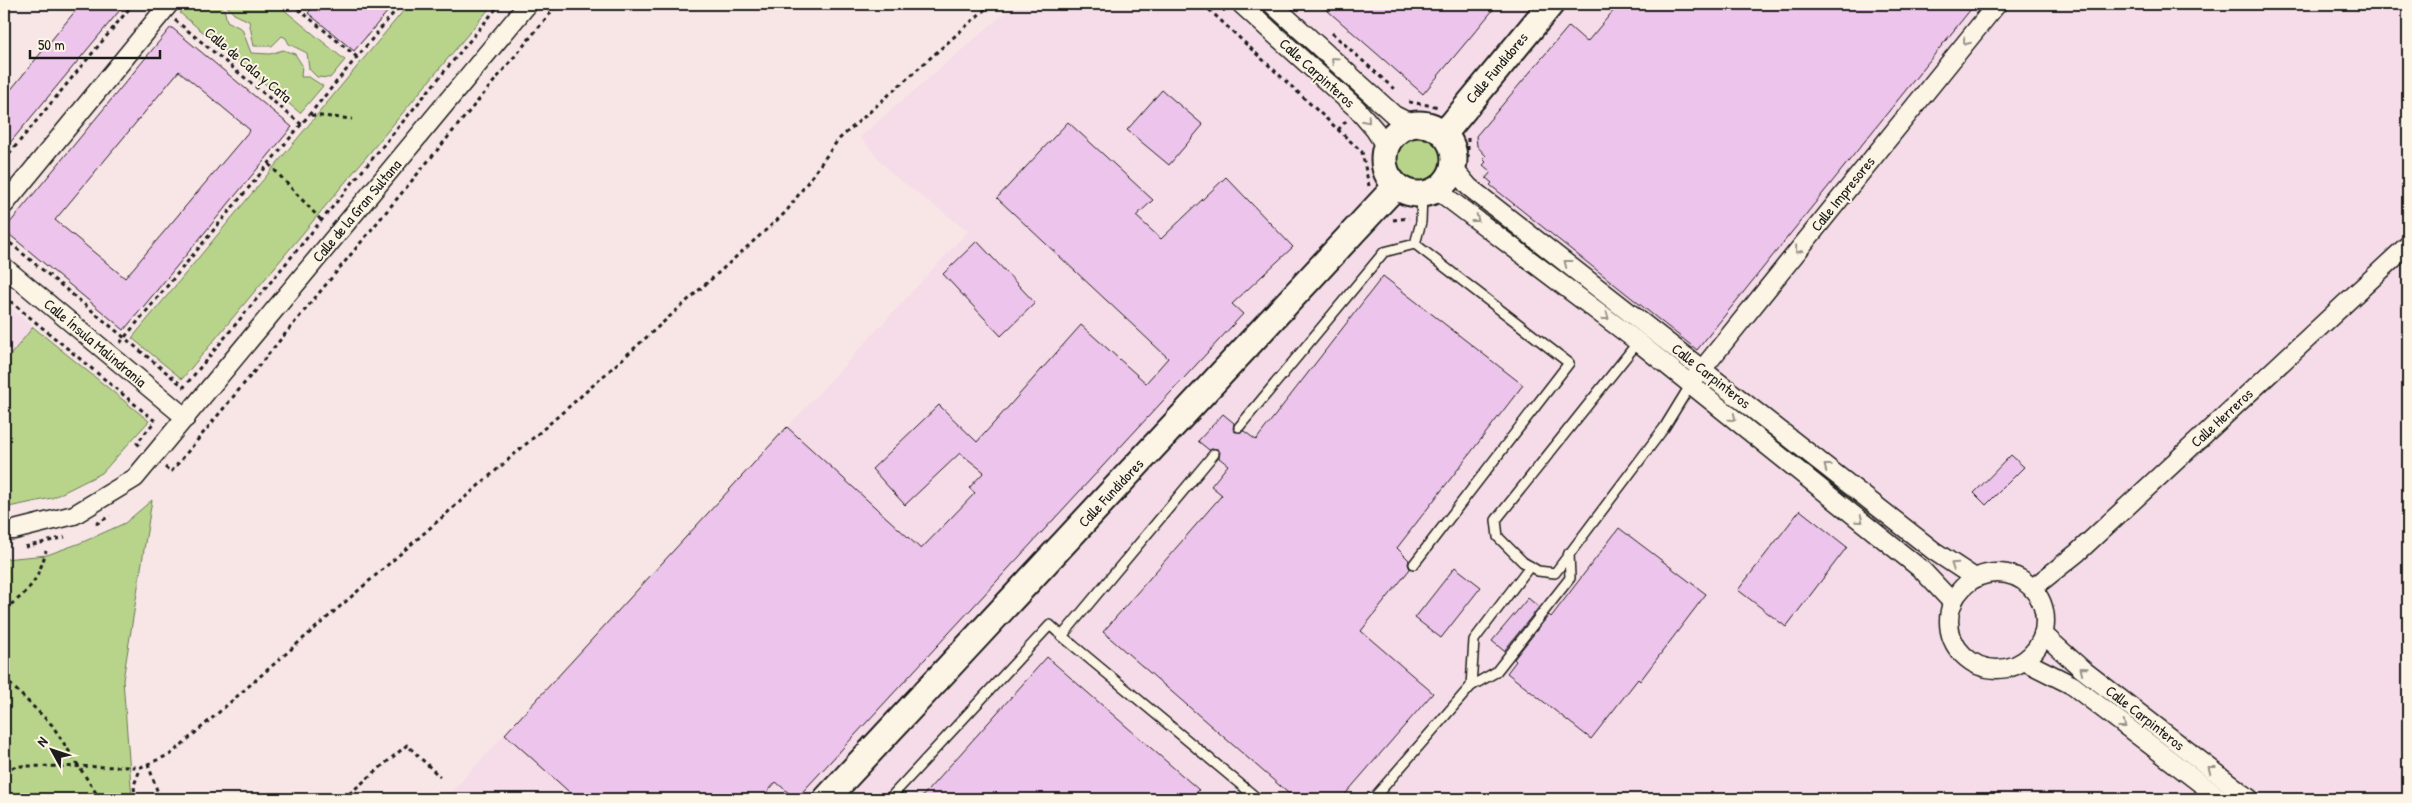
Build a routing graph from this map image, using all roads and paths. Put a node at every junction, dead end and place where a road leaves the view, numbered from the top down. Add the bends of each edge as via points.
1 (133, 4) edge
2 (292, 4) edge
3 (401, 4) edge
4 (500, 4) edge
5 (528, 4) edge
6 (991, 4) edge
7 (1242, 4) edge
8 (1272, 4) edge
9 (1551, 4) edge
10 (1997, 4) edge
11 (166, 7) edge
12 (357, 57) junction
13 (310, 115) junction
14 (352, 119) dead end
15 (1412, 124) junction
16 (302, 125) junction
17 (1444, 134) junction
18 (1386, 147) junction
19 (4, 160) edge
20 (269, 164) junction
21 (1453, 168) junction
22 (1396, 186) junction
23 (1430, 192) junction
24 (4, 204) edge
25 (321, 220) junction
26 (4, 238) edge
27 (1415, 244) junction
28 (2408, 245) edge
29 (4, 267) edge
30 (124, 338) junction
31 (1638, 342) junction
32 (110, 355) junction
33 (1702, 369) junction
34 (1690, 384) junction
35 (186, 418) junction
36 (1239, 427) dead end
37 (1214, 454) dead end
38 (4, 530) edge
39 (46, 551) dead end
40 (1569, 553) junction
41 (1414, 564) dead end
42 (1530, 566) junction
43 (1975, 578) junction
44 (2033, 588) junction
45 (1953, 603) junction
46 (4, 609) edge
47 (2044, 634) junction
48 (1062, 636) junction
49 (2024, 661) junction
50 (4, 678) edge
51 (1471, 686) junction
52 (148, 764) junction
53 (79, 767) junction
54 (141, 767) junction
55 (4, 769) edge
56 (440, 777) dead end
57 (4, 796) edge
58 (6, 799) edge
59 (100, 799) edge
60 (135, 799) edge
61 (160, 799) edge
62 (343, 799) edge
63 (826, 799) edge
64 (889, 799) edge
65 (1258, 799) edge
66 (1373, 799) edge
67 (2221, 799) edge
68 (2250, 799) edge

1 - 19 path
2 - 12 path
3 - 12 path
4 - 25 path
5 - 35 street, Calle de la Gran Sultana
6 - 52 path via 838,140 786,212 764,232 171,754
7 -> 18 street, Calle Carpinteros via 1357,109
15 -> 8 street, Calle Carpinteros via 1394,115
9 - 17 street, Calle Fundidores
10 -> 33 street, Calle Impresores
11 - 16 path, Calle de Cala y Cata
11 - 24 street
12 - 13 path
13 - 14 path
13 - 16 path
15 - 17 street via 1430,125
15 - 18 street via 1396,132
16 - 20 path
17 - 21 street via 1451,144
18 - 22 street via 1384,165
20 - 25 path
20 - 30 path
21 - 23 street via 1446,180
33 -> 21 street, Calle Carpinteros via 1469,186
22 - 23 street via 1410,193
22 - 63 street, Calle Fundidores
23 - 27 lane
23 -> 31 street, Calle Carpinteros
25 - 30 path via 184,387
26 - 30 path
27 - 36 lane via 1384,252
27 - 41 lane via 1569,363
28 - 44 street, Calle Herreros via 2077,553
29 - 32 street, Calle Ínsula Malindrania
30 - 32 path
31 - 34 street, Calle Carpinteros
31 - 42 lane via 1496,520 1498,537
32 - 35 street, Calle Ínsula Malindrania
33 - 34 street, Calle Impresores
43 -> 33 street, Calle Carpinteros via 1934,552
34 - 40 lane via 1664,428
34 -> 45 street, Calle Carpinteros via 1922,570
35 - 38 street, Calle de la Gran Sultana via 135,478 74,515
37 - 48 lane
39 - 46 path via 33,584 21,598
40 - 42 lane via 1555,573 1538,571
40 - 51 lane via 1570,578 1496,672
42 - 51 lane via 1474,640
43 - 44 street via 1999,573 2015,576
43 - 45 street
44 - 47 street via 2042,602
45 - 49 street via 1952,636 1960,651 1972,662 1988,668 2004,668
47 - 49 street
68 -> 47 street, Calle Carpinteros via 2082,669
48 - 64 lane via 1050,625
48 - 65 lane
49 -> 67 street, Calle Carpinteros via 2072,685
50 - 53 path via 52,725
51 - 66 lane
52 - 54 path
52 - 61 path
53 - 54 path
53 - 55 path via 19,766
53 - 59 path
54 - 60 path via 134,785
56 - 62 path via 407,745
57 - 58 path

